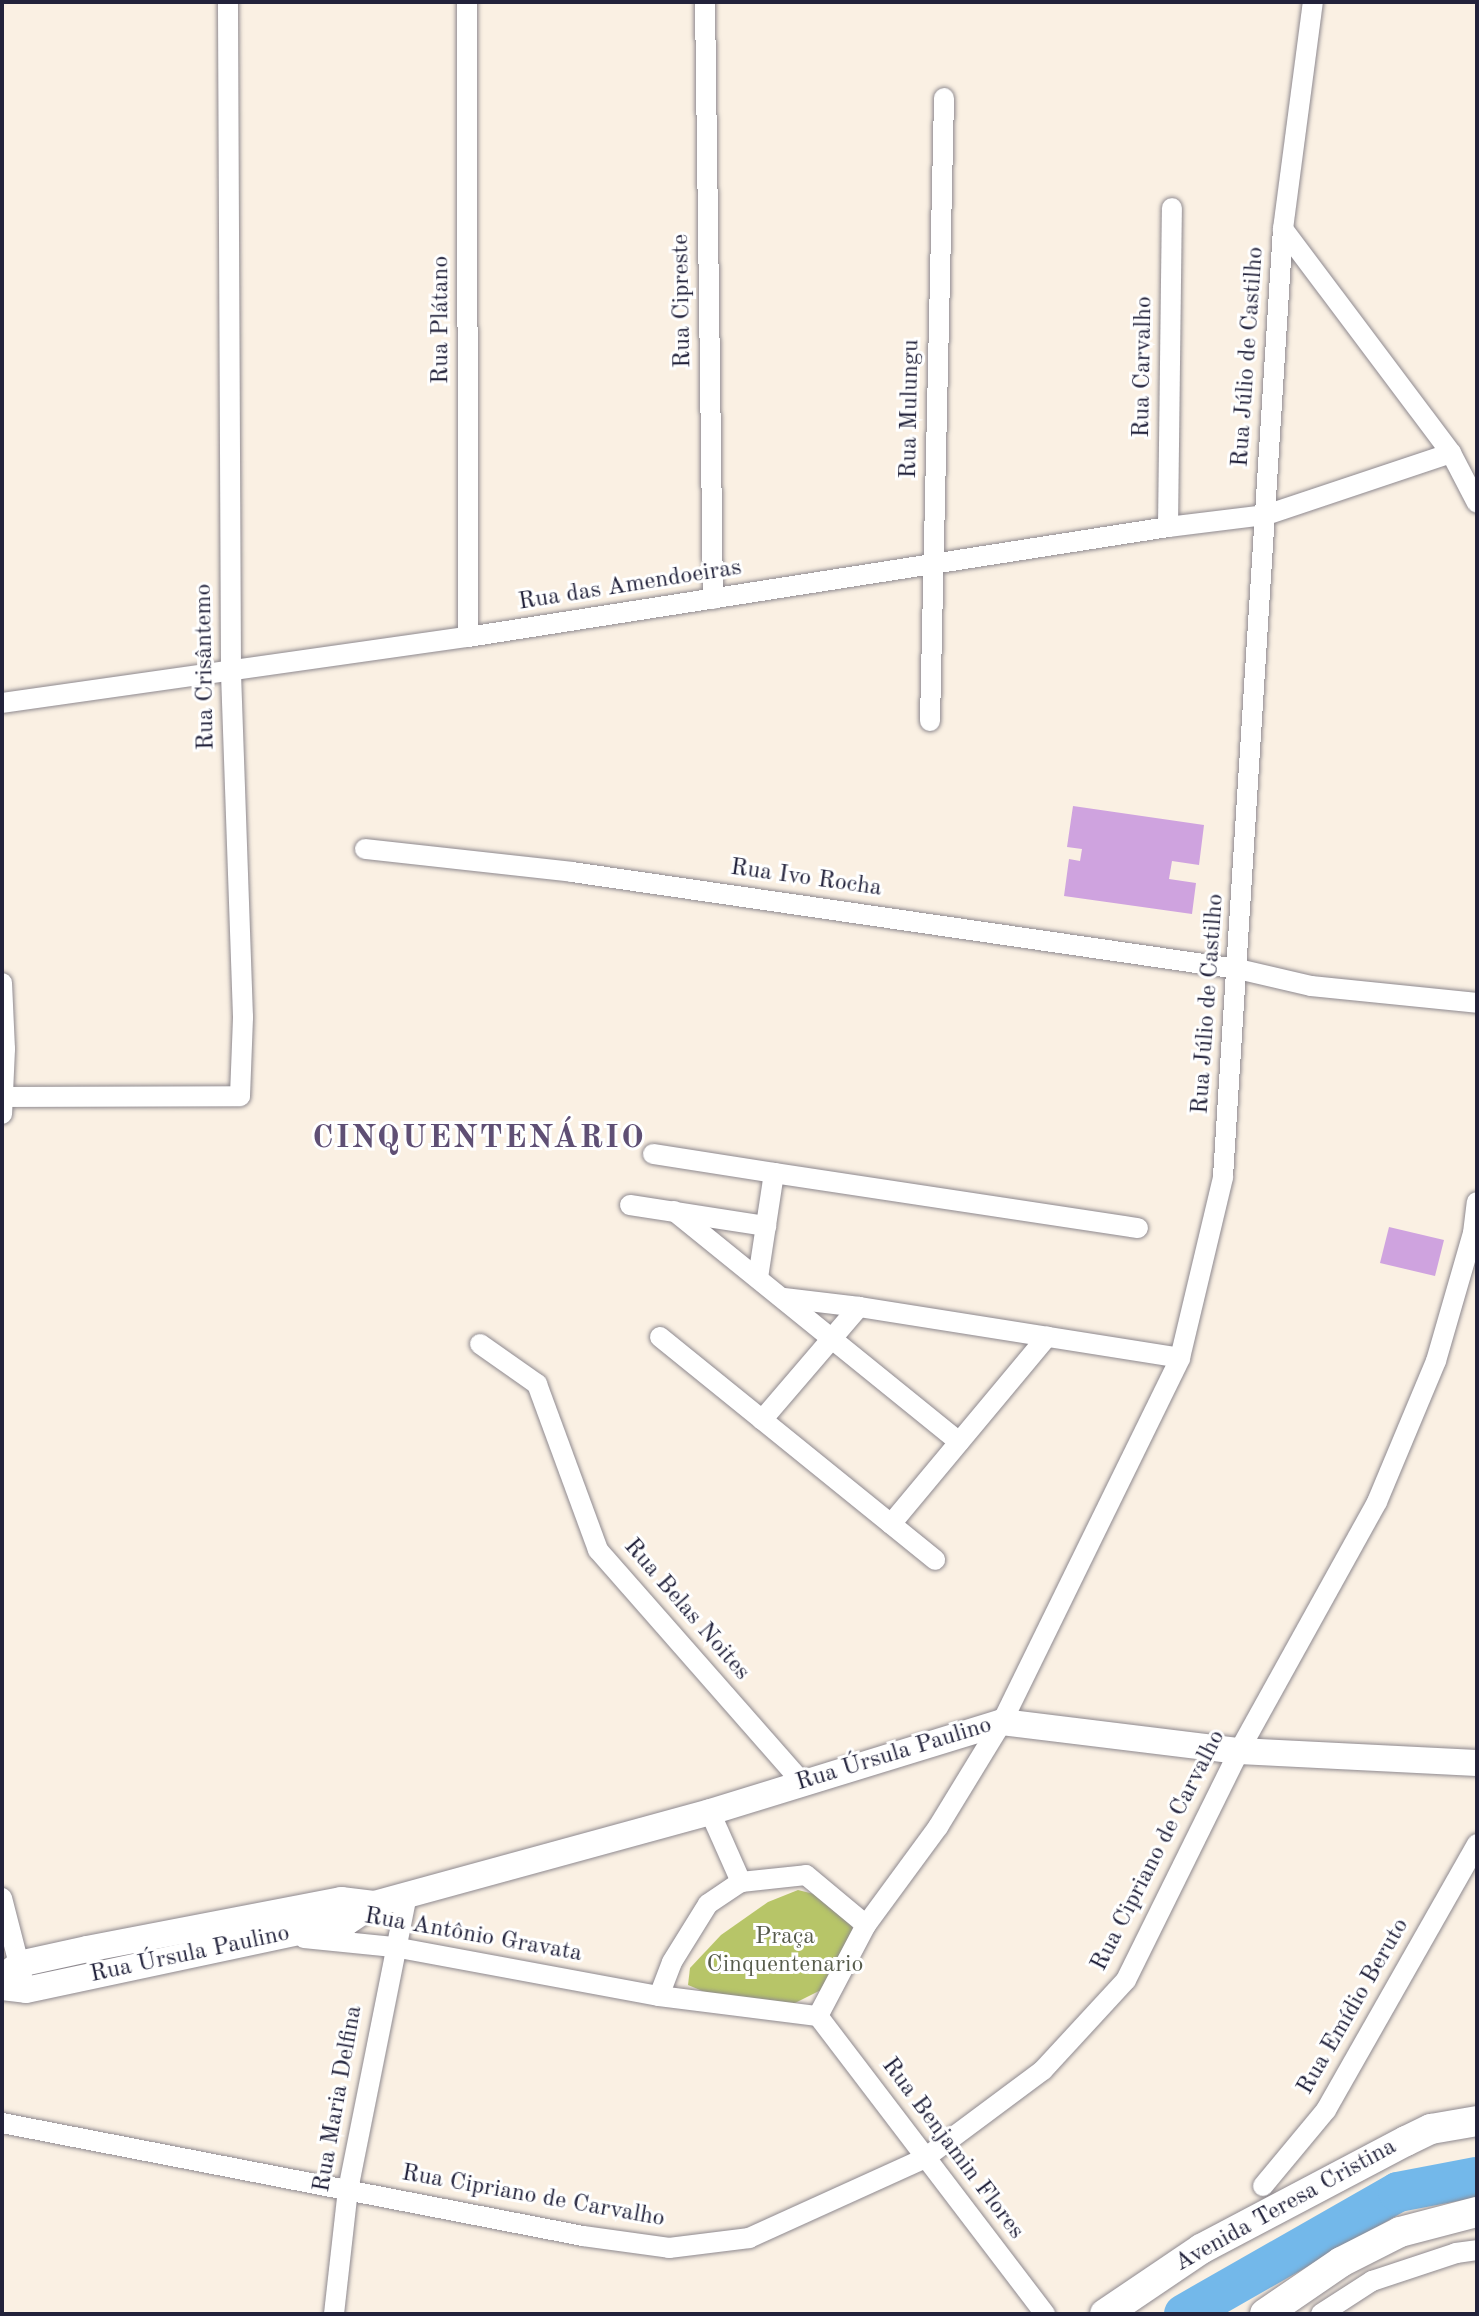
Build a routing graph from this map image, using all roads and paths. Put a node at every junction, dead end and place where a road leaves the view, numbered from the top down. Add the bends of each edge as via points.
1 (228, 2) edge
2 (467, 2) edge
3 (705, 2) edge
4 (1313, 2) edge
5 (944, 98) dead end
6 (1172, 208) dead end
7 (1283, 229) junction
8 (1451, 453) junction
9 (1477, 503) edge
10 (1266, 515) junction
11 (1168, 527) junction
12 (933, 566) junction
13 (713, 599) junction
14 (468, 637) junction
15 (231, 671) junction
16 (2, 703) edge
17 (930, 721) dead end
18 (365, 849) dead end
19 (1238, 969) junction
20 (2, 983) edge
21 (1477, 1003) edge
22 (4, 1105) edge
23 (653, 1154) dead end
24 (774, 1173) junction
25 (1477, 1202) edge
26 (630, 1205) dead end
27 (674, 1211) junction
28 (766, 1226) junction
29 (1138, 1228) dead end
30 (758, 1278) junction
31 (784, 1298) junction
32 (859, 1307) junction
33 (660, 1337) dead end
34 (833, 1337) junction
35 (1047, 1337) junction
36 (480, 1344) dead end
37 (1180, 1358) junction
38 (762, 1420) junction
39 (959, 1442) junction
40 (891, 1524) junction
41 (935, 1560) dead end
42 (1002, 1722) junction
43 (1239, 1751) junction
44 (1477, 1763) edge
45 (802, 1782) junction
46 (710, 1812) junction
47 (1477, 1844) edge
48 (741, 1882) junction
49 (407, 1895) junction
50 (2, 1898) edge
51 (374, 1904) junction
52 (866, 1925) junction
53 (276, 1937) junction
54 (394, 1947) junction
55 (10, 1971) edge
56 (14, 1988) edge
57 (659, 1996) junction
58 (818, 2016) junction
59 (1477, 2121) edge
60 (2, 2123) edge
61 (925, 2158) junction
62 (1263, 2186) dead end
63 (348, 2190) junction
64 (1477, 2212) edge
65 (1384, 2239) junction
66 (1477, 2250) edge
67 (1414, 2267) junction
68 (1271, 2312) edge
69 (334, 2314) edge
70 (1045, 2314) edge
71 (1105, 2314) edge
72 (1321, 2314) edge

1 - 15 street, Rua Crisântemo
2 - 14 street, Rua Plátano
3 - 13 street, Rua Cipreste
4 - 7 street, Rua Júlio de Castilho
5 - 12 street, Rua Mulungu
6 - 11 street, Rua Carvalho
7 - 8 street
7 - 10 street, Rua Júlio de Castilho
8 - 9 street
8 - 10 street, Rua das Amendoeiras
10 - 11 street, Rua das Amendoeiras
10 - 19 street, Rua Júlio de Castilho
11 - 12 street, Rua das Amendoeiras
12 - 13 street, Rua das Amendoeiras
12 - 17 street, Rua Mulungu
13 - 14 street, Rua das Amendoeiras
14 - 15 street, Rua das Amendoeiras
15 - 16 street, Rua das Amendoeiras
15 - 22 street, Rua Crisântemo via 243,1017 240,1096
18 - 19 street, Rua Ivo Rocha via 572,872
19 - 21 street, Rua Ivo Rocha via 1311,986
19 - 37 street, Rua Júlio de Castilho via 1223,1177
20 - 22 street
23 - 24 street
24 - 28 street
24 - 29 street
25 - 43 street, Rua Cipriano de Carvalho via 1436,1361 1377,1502
26 - 27 street
27 - 28 street
27 - 30 street
28 - 30 street
30 - 31 street
31 - 32 street
31 - 34 street
32 - 34 street
32 - 35 street
33 - 38 street
34 - 38 street
34 - 39 street
35 - 37 street
35 - 39 street
36 - 45 street, Rua Belas Noites via 537,1384 598,1550
37 - 42 street, Rua Júlio de Castilho
38 - 40 street
39 - 40 street
40 - 41 street
42 - 43 street, Rua Úrsula Paulino
42 - 45 street, Rua Úrsula Paulino
42 - 52 street, Rua Júlio de Castilho via 938,1827
43 - 44 street, Rua Úrsula Paulino
43 - 61 street, Rua Cipriano de Carvalho via 1126,1980 1043,2070
45 - 46 street, Rua Úrsula Paulino
46 - 48 street
46 - 49 street, Rua Úrsula Paulino
47 - 62 street, Rua Emídio Beruto via 1326,2110
48 - 52 street via 806,1875
48 - 57 street via 708,1904 672,1962
49 - 51 street, Rua Úrsula Paulino
49 - 54 street, Rua Maria Delfina
50 - 55 street
51 - 53 street, Rua Úrsula Paulino via 347,1922
51 - 55 street, Rua Úrsula Paulino via 341,1900
52 - 58 street, Rua Júlio de Castilho
53 - 54 street, Rua Antônio Gravata
53 - 56 street, Rua Úrsula Paulino
54 - 57 street, Rua Antônio Gravata
54 - 63 street, Rua Maria Delfina
55 - 56 street
57 - 58 street, Rua Antônio Gravata
58 - 61 street, Rua Benjamin Flores
59 - 71 main road, Avenida Teresa Cristina via 1431,2129 1406,2141 1201,2249
60 - 63 street, Rua Cipriano de Carvalho
61 - 63 street, Rua Cipriano de Carvalho via 749,2238 669,2248
61 - 70 street, Rua Benjamin Flores
63 - 69 street, Rua Maria Delfina
64 - 65 main road
65 - 67 street
65 - 68 main road via 1341,2262
66 - 67 street
67 - 72 street via 1372,2281

